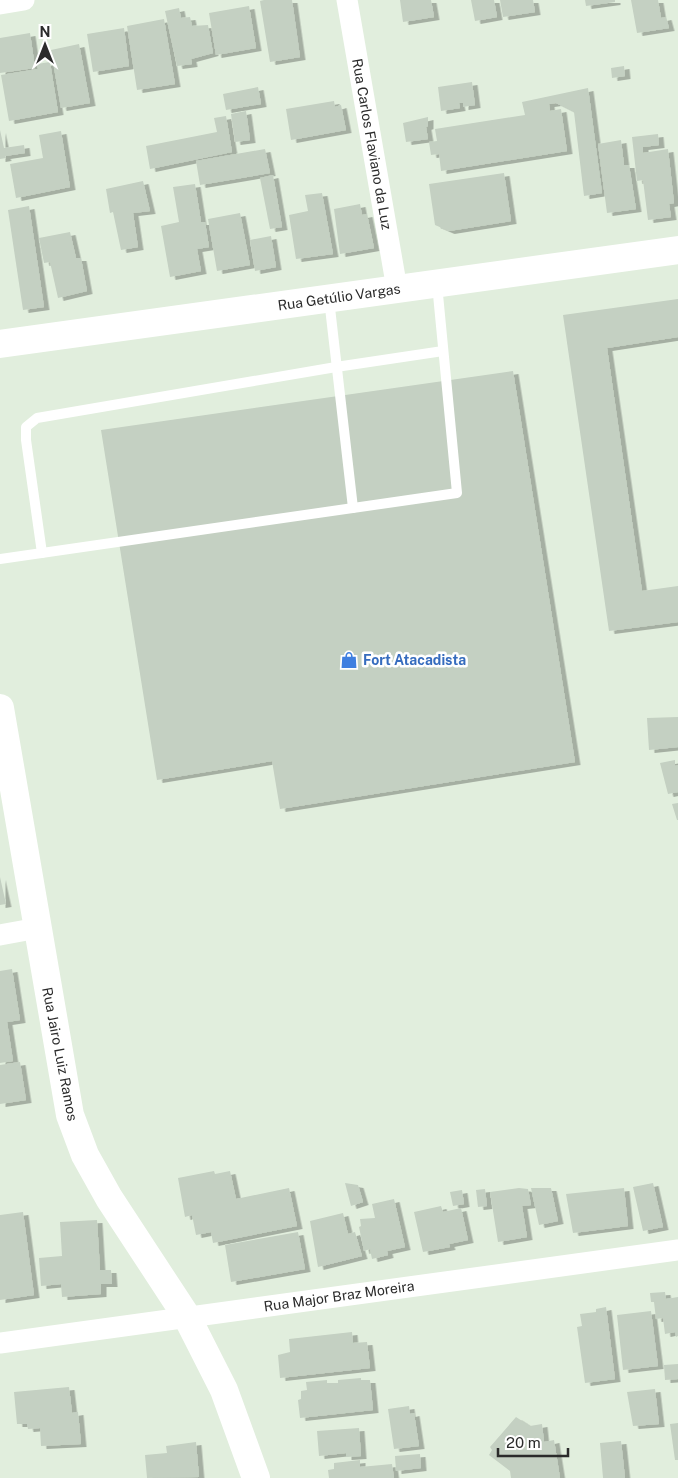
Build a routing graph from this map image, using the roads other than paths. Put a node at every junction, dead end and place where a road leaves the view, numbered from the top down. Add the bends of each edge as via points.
1 (24, 0) edge
2 (347, 0) edge
3 (0, 4) edge
4 (678, 250) edge
5 (437, 283) junction
6 (397, 289) junction
7 (328, 298) junction
8 (0, 344) edge
9 (443, 351) junction
10 (336, 367) junction
11 (353, 508) junction
12 (42, 553) junction
13 (0, 559) edge
14 (0, 708) edge
15 (38, 928) junction
16 (0, 935) edge
17 (678, 1250) edge
18 (187, 1317) junction
19 (0, 1343) edge
20 (256, 1478) edge

1 - 3 street
2 - 6 street, Rua Carlos Flaviano da Luz
4 - 5 street, Rua Getúlio Vargas
5 - 6 street, Rua Getúlio Vargas
5 - 9 lane
6 - 7 street, Rua Getúlio Vargas
7 - 8 street, Rua Getúlio Vargas
7 - 10 lane
9 - 10 lane
9 - 11 lane via 457,493
10 - 11 lane
10 - 12 lane via 37,418 26,427 26,440
11 - 12 lane
12 - 13 lane
14 - 15 street, Rua Jairo Luiz Ramos
15 - 16 street
15 - 18 street, Rua Jairo Luiz Ramos via 62,1078 70,1115 85,1155 109,1198
17 - 18 street, Rua Major Braz Moreira
18 - 19 street, Rua Major Braz Moreira
18 - 20 street, Rua Jairo Luiz Ramos via 224,1390

